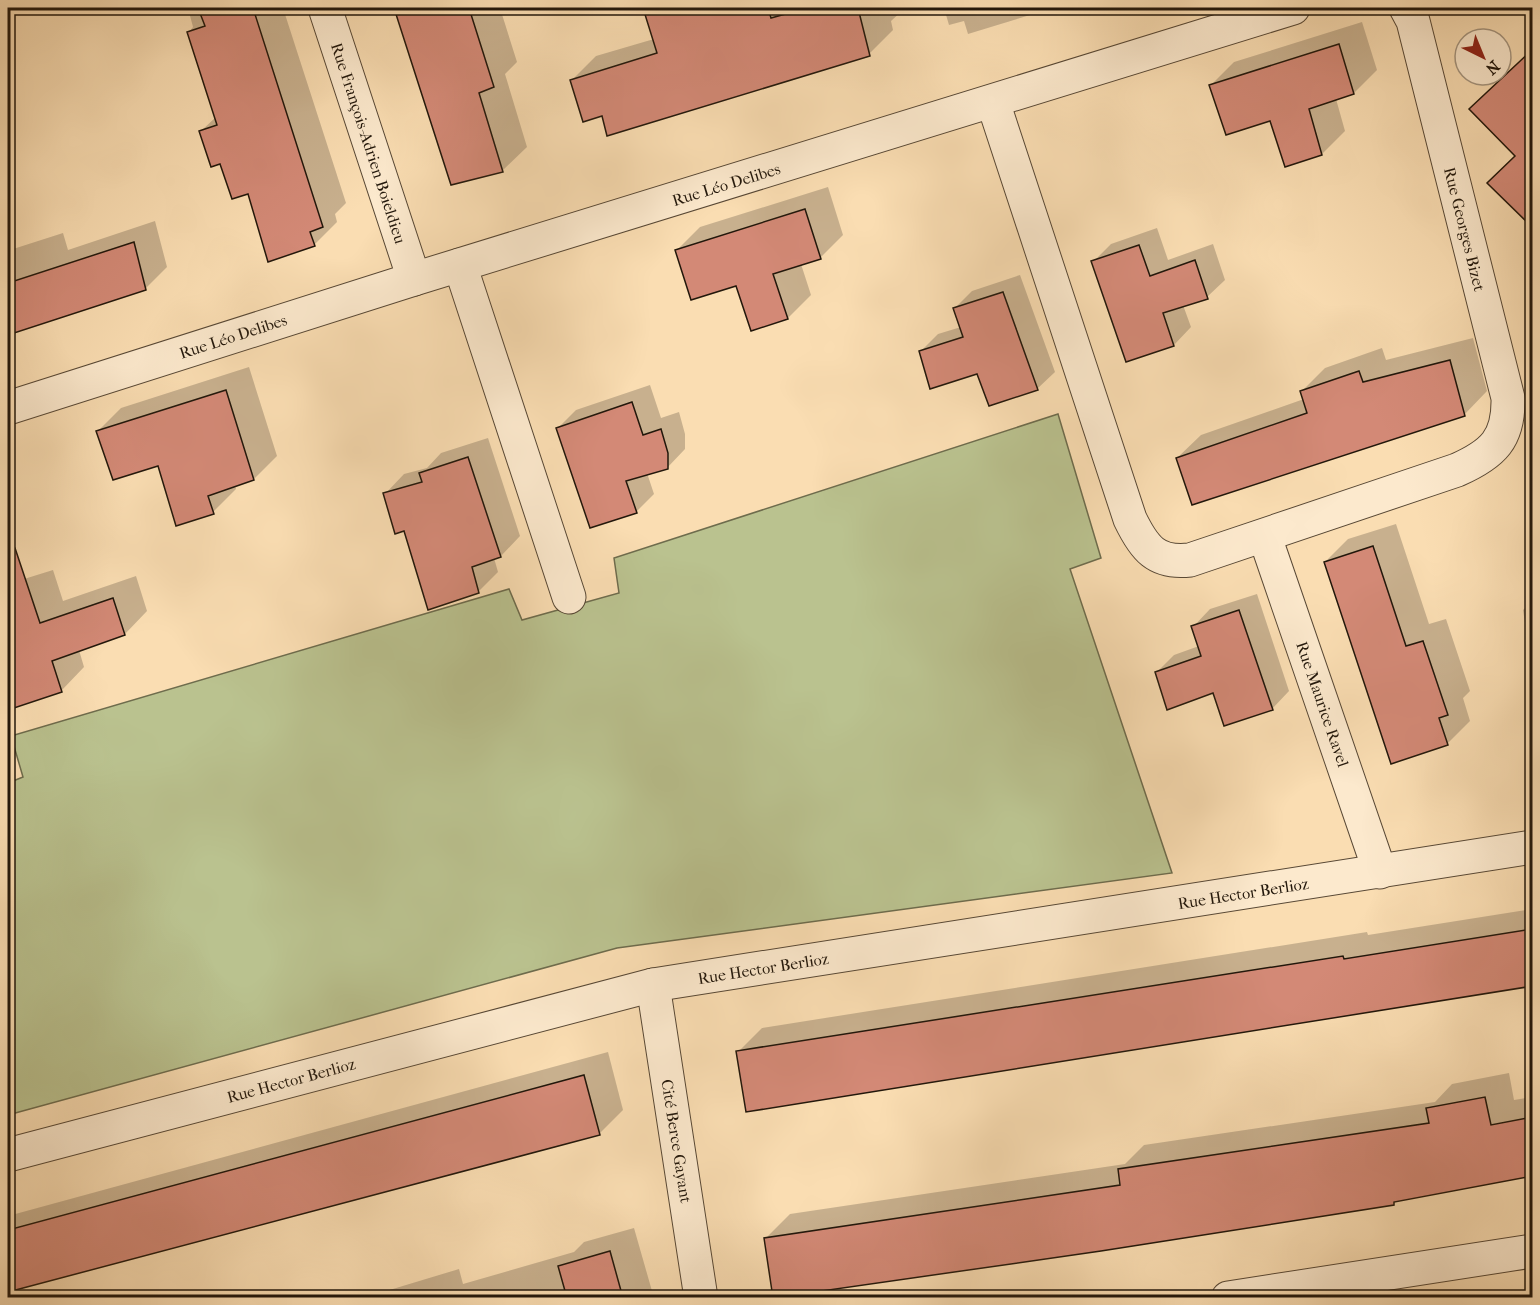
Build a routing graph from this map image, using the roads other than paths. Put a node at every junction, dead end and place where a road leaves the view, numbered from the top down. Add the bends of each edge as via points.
1 (325, 8) edge
2 (1293, 8) edge
3 (1406, 8) edge
4 (993, 102) junction
5 (460, 266) junction
6 (414, 279) junction
7 (8, 408) edge
8 (1265, 537) junction
9 (569, 597) dead end
10 (1533, 847) edge
11 (1380, 872) junction
12 (653, 985) junction
13 (8, 1155) edge
14 (1533, 1251) edge
15 (701, 1298) edge
16 (1228, 1298) edge

1 - 6 street, Rue François-Adrien Boieldieu
2 - 4 street, Rue Léo Delibes
3 - 8 street, Rue Georges Bizet via 1413,21 1508,398 1504,431 1493,449 1457,470
4 - 5 street, Rue Léo Delibes
4 - 8 street via 1130,519 1140,539 1153,554 1172,562
5 - 6 street, Rue Léo Delibes
5 - 9 street
6 - 7 street, Rue Léo Delibes
8 - 11 street, Rue Maurice Ravel
10 - 11 street, Rue Hector Berlioz
11 - 12 street, Rue Hector Berlioz
12 - 13 street, Rue Hector Berlioz
12 - 15 street, Cité Berce Gayant
14 - 16 street

